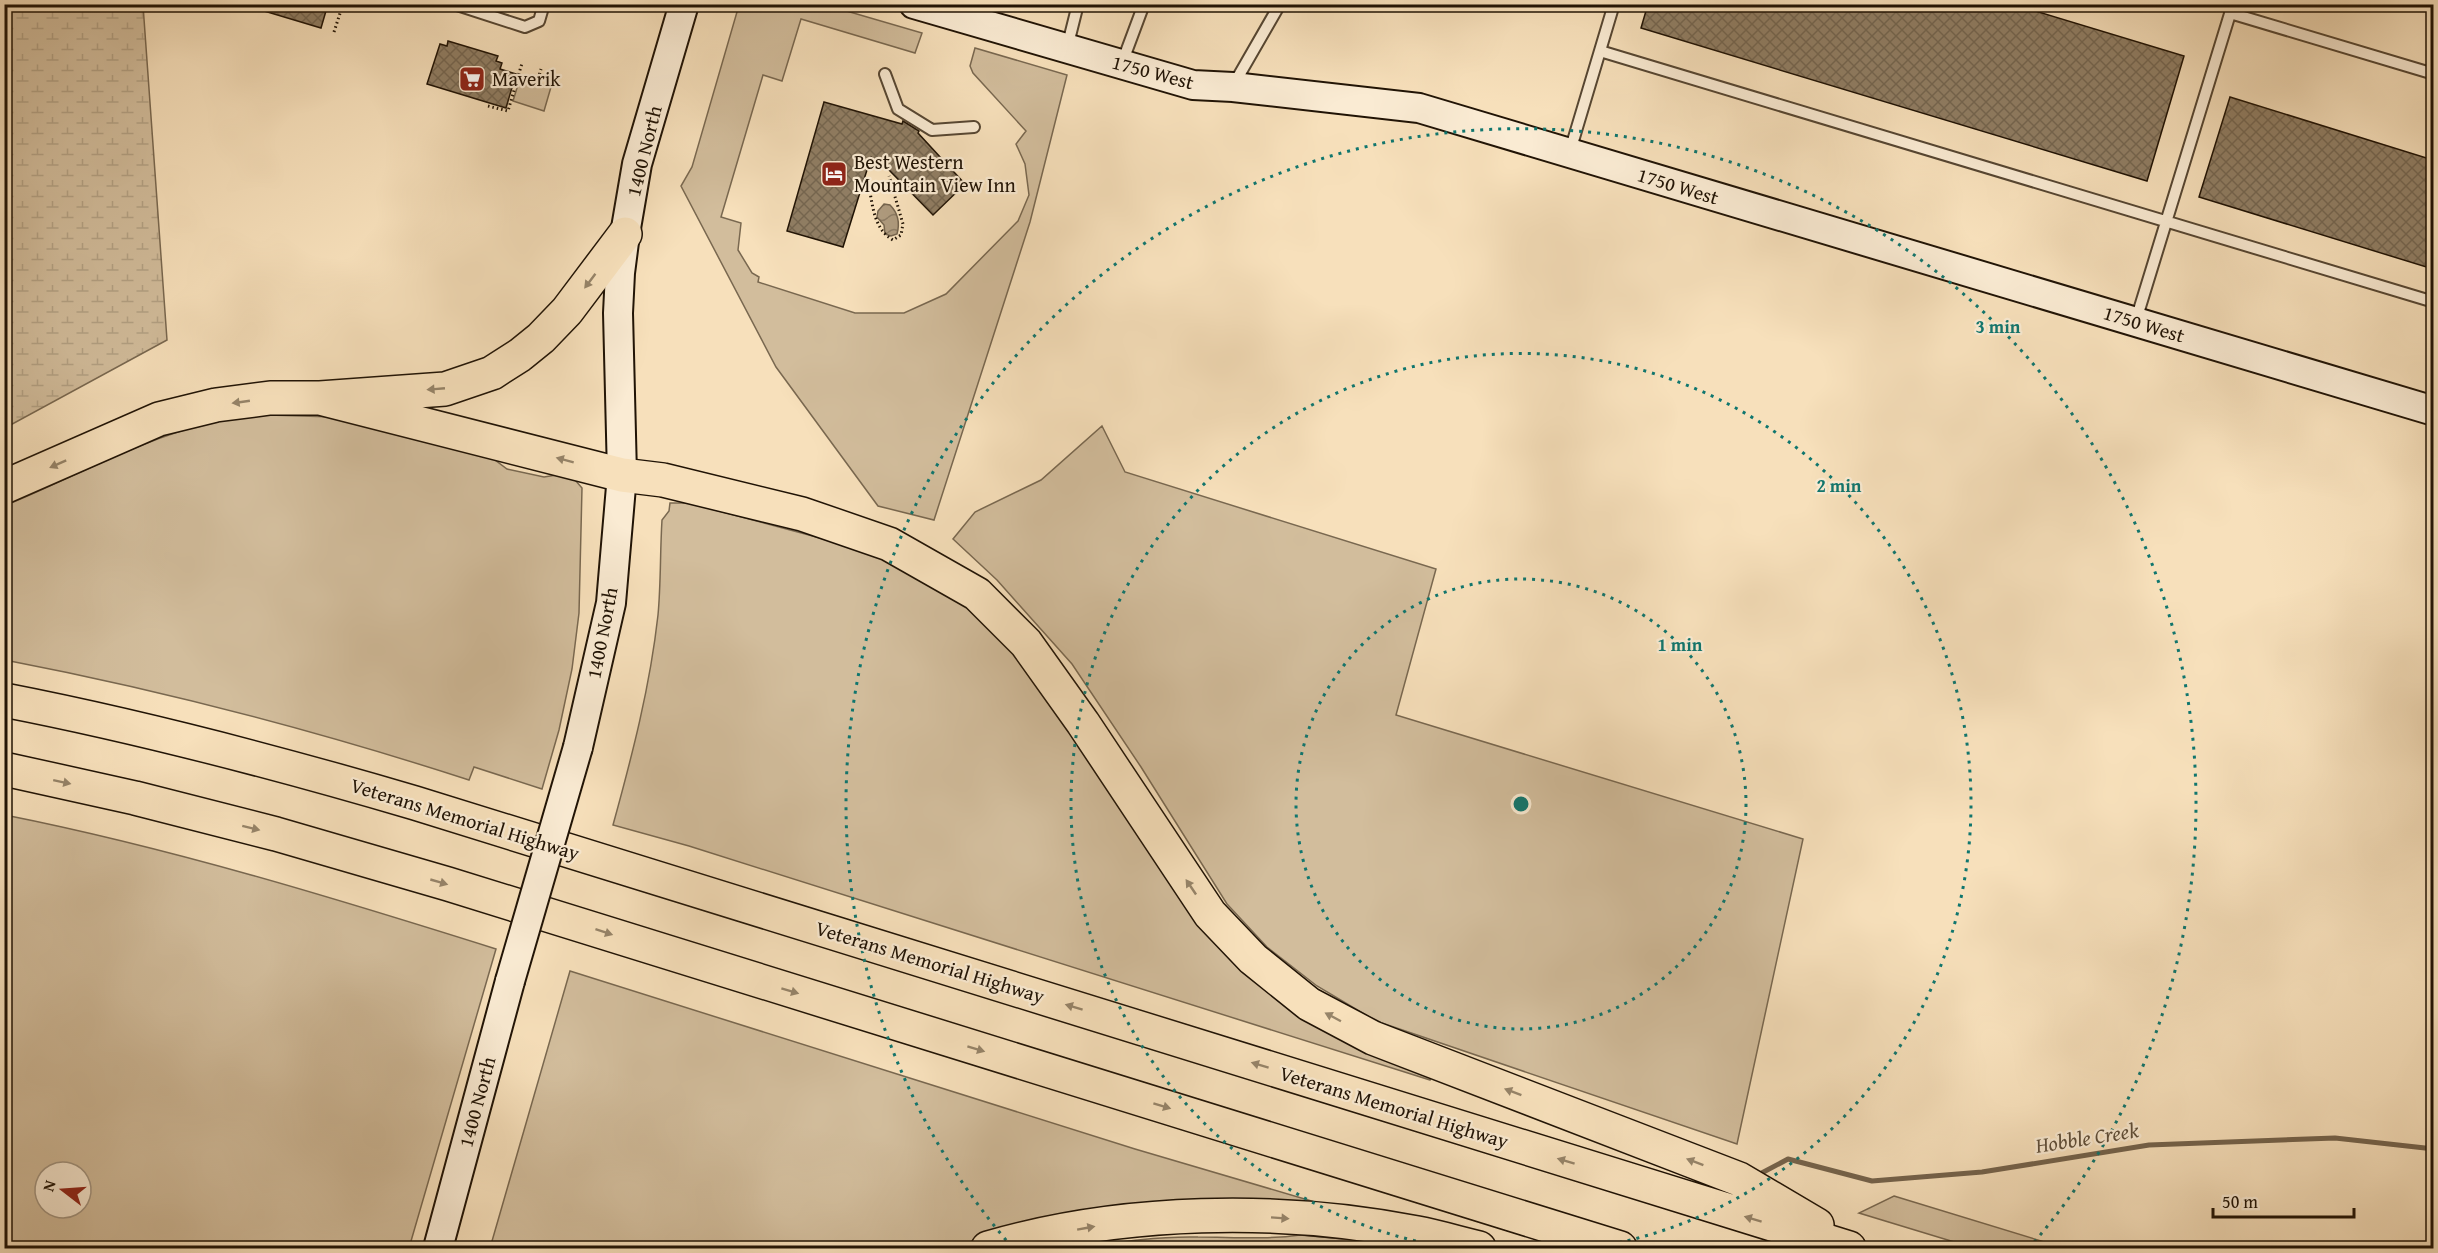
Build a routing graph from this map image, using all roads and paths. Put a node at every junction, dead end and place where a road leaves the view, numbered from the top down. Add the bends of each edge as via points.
1 (342, 4) edge
2 (454, 4) edge
3 (544, 4) edge
4 (684, 4) edge
5 (914, 4) edge
6 (1078, 4) edge
7 (1144, 4) edge
8 (1280, 4) edge
9 (1614, 4) edge
10 (2231, 9) edge
11 (956, 10) edge
12 (334, 32) dead end
13 (1067, 49) junction
14 (1600, 51) junction
15 (522, 63) dead end
16 (1122, 64) junction
17 (541, 69) dead end
18 (2433, 74) edge
19 (885, 75) dead end
20 (537, 83) dead end
21 (1233, 87) junction
22 (488, 106) dead end
23 (974, 127) dead end
24 (1569, 153) junction
25 (889, 176) dead end
26 (869, 187) dead end
27 (2166, 220) junction
28 (625, 234) junction
29 (2433, 302) edge
30 (2135, 322) junction
31 (320, 398) junction
32 (2433, 411) edge
33 (622, 475) junction
34 (4, 487) edge
35 (4, 700) edge
36 (4, 769) edge
37 (438, 1248) edge
38 (988, 1248) edge
39 (1479, 1248) edge
40 (1620, 1248) edge
41 (1849, 1248) edge
42 (1857, 1248) edge

1 - 12 path
2 - 3 lane via 525,27 539,21
4 - 28 street, 1400 North via 637,164
5 - 11 street, 1750 West
6 - 13 lane
7 - 16 lane
8 - 21 lane
9 - 14 lane
10 - 18 lane
10 - 27 lane
11 - 13 street, 1750 West
13 - 16 street, 1750 West
14 - 24 lane
14 - 27 lane
15 - 22 path via 508,111
16 - 21 street, 1750 West via 1193,85
17 - 20 path
19 - 23 lane via 898,109 932,130
21 - 24 street, 1750 West via 1419,108
24 - 30 street, 1750 West
25 - 26 path via 903,224 901,235 892,240 881,233
27 - 29 lane
27 - 30 lane
28 -> 31 highway via 542,338 492,373 445,388
28 - 33 street, 1400 North via 618,313
30 - 32 street, 1750 West
33 -> 31 highway
31 -> 34 highway via 270,398 216,405 159,419
33 - 37 street, 1400 North, bridge via 611,603 578,747
42 -> 33 highway via 1739,1179 1373,1038 1309,1005 1252,959 1210,914 1026,643 977,594 889,544 801,514 663,480
41 -> 35 highway, Veterans Memorial Highway via 403,799 148,731
36 -> 40 highway via 276,834 448,884
38 -> 39 highway via 1110,1224 1246,1216 1394,1230

